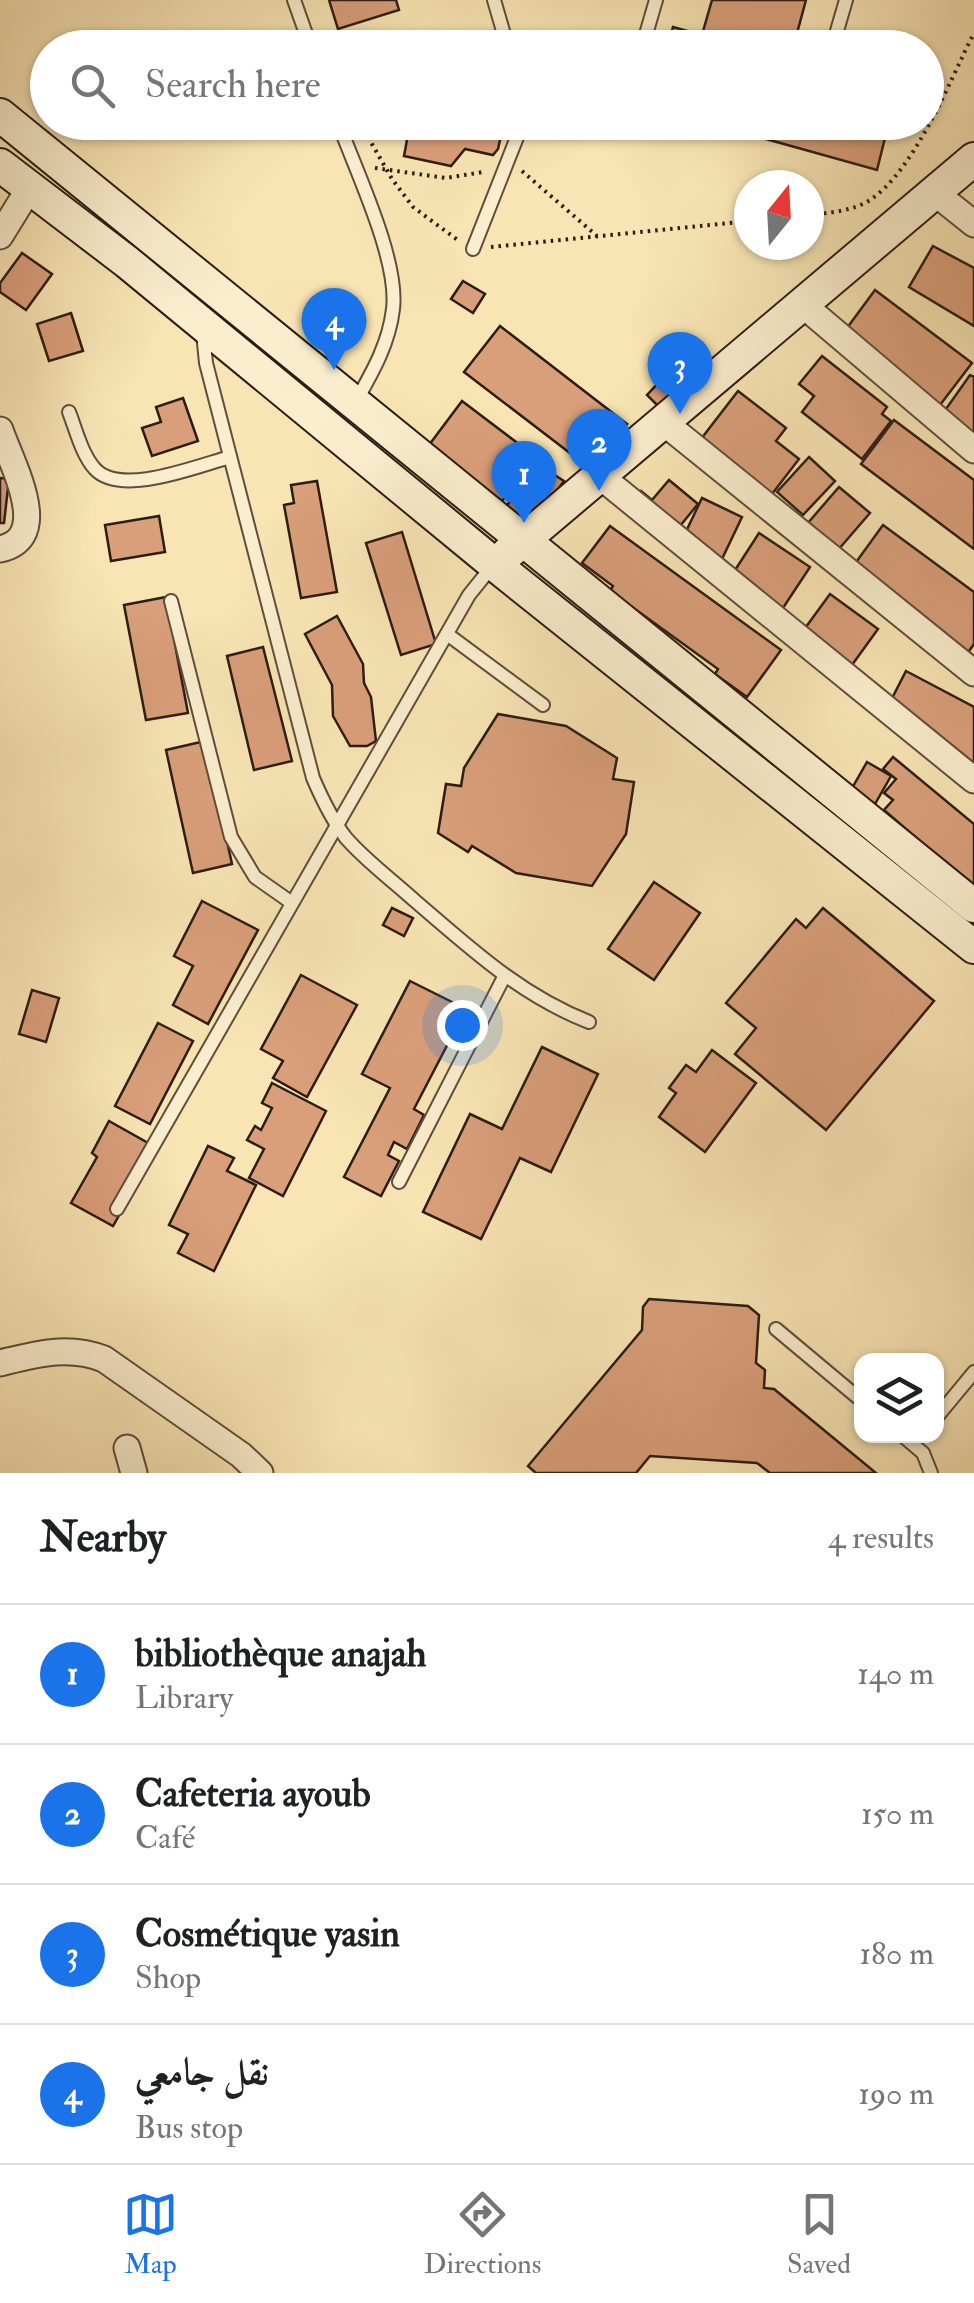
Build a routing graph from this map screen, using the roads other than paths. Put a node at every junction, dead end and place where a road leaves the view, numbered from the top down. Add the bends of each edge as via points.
1 (294, 0) edge
2 (494, 0) edge
3 (656, 0) edge
4 (846, 0) edge
5 (305, 30) edge
6 (503, 30) edge
7 (647, 30) edge
8 (837, 30) edge
9 (0, 115) edge
10 (30, 139) edge
11 (31, 140) edge
12 (344, 140) edge
13 (516, 140) edge
14 (974, 159) edge
15 (0, 165) edge
16 (28, 190) junction
17 (934, 192) junction
18 (974, 224) edge
19 (0, 236) edge
20 (472, 249) road end
21 (802, 304) junction
22 (202, 326) junction
23 (354, 404) junction
24 (70, 412) dead end
25 (662, 420) junction
26 (0, 430) edge
27 (974, 450) edge
28 (230, 457) junction
29 (600, 476) junction
30 (522, 540) junction
31 (0, 548) edge
32 (494, 564) junction
33 (171, 601) dead end
34 (447, 634) junction
35 (974, 672) edge
36 (543, 704) dead end
37 (974, 780) edge
38 (337, 825) junction
39 (292, 903) junction
40 (974, 906) edge
41 (974, 947) edge
42 (504, 977) junction
43 (590, 1022) dead end
44 (399, 1182) dead end
45 (118, 1210) dead end
46 (776, 1329) dead end
47 (0, 1363) edge
48 (974, 1372) edge
49 (854, 1394) edge
50 (944, 1408) edge
51 (916, 1443) edge
52 (260, 1473) edge
53 (931, 1473) edge

1 - 5 lane
2 - 6 lane
3 - 7 lane
4 - 8 lane
9 - 10 street
11 - 23 street
12 - 23 lane via 386,255 394,307 382,354
13 - 20 lane
14 - 17 street
15 - 16 street
16 - 19 street
16 - 22 street
17 - 18 street
17 - 21 street
21 - 25 street
21 - 27 street
22 - 28 lane
22 - 32 street
23 - 30 street
24 - 28 lane via 87,456 108,479 124,483
25 - 29 street
25 - 35 street
26 - 31 street via 29,518 16,544
28 - 38 lane via 313,778
29 - 30 street
29 - 37 street
30 - 32 street
30 - 40 street
32 - 34 lane
32 - 41 street
33 - 39 lane via 230,838 255,878
34 - 36 lane
34 - 38 lane
38 - 39 lane
38 - 42 lane
39 - 45 lane
42 - 43 lane
42 - 44 lane
46 - 49 lane
47 - 52 street via 58,1350 90,1354
48 - 50 lane
51 - 53 lane

